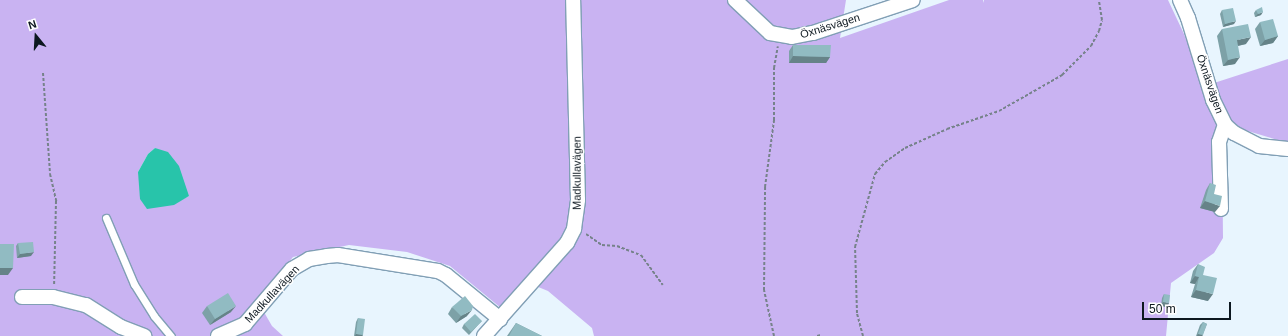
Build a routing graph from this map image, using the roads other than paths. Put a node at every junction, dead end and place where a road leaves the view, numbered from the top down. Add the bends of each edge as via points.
1 (573, 0) edge
2 (735, 0) edge
3 (913, 0) edge
4 (1180, 0) edge
5 (1226, 125) junction
6 (1288, 149) edge
7 (1221, 209) edge
8 (106, 218) dead end
9 (22, 297) dead end
10 (500, 319) junction
11 (144, 336) edge
12 (171, 336) edge
13 (218, 336) edge
14 (484, 336) edge

1 - 10 street, Madkullavägen via 578,192 574,229 567,243
2 - 3 street, Öxnäsvägen via 770,33 781,36 803,36
4 - 5 street, Öxnäsvägen via 1193,32 1213,100
5 - 6 street, Öxnäsvägen via 1234,133 1259,146
5 - 7 street via 1218,142
8 - 12 lane via 134,284
9 - 11 street via 53,297 86,306 121,327
10 - 13 street, Madkullavägen via 452,279 438,271 338,255 309,259 292,269 245,324
10 - 14 street, Madkullavägen

